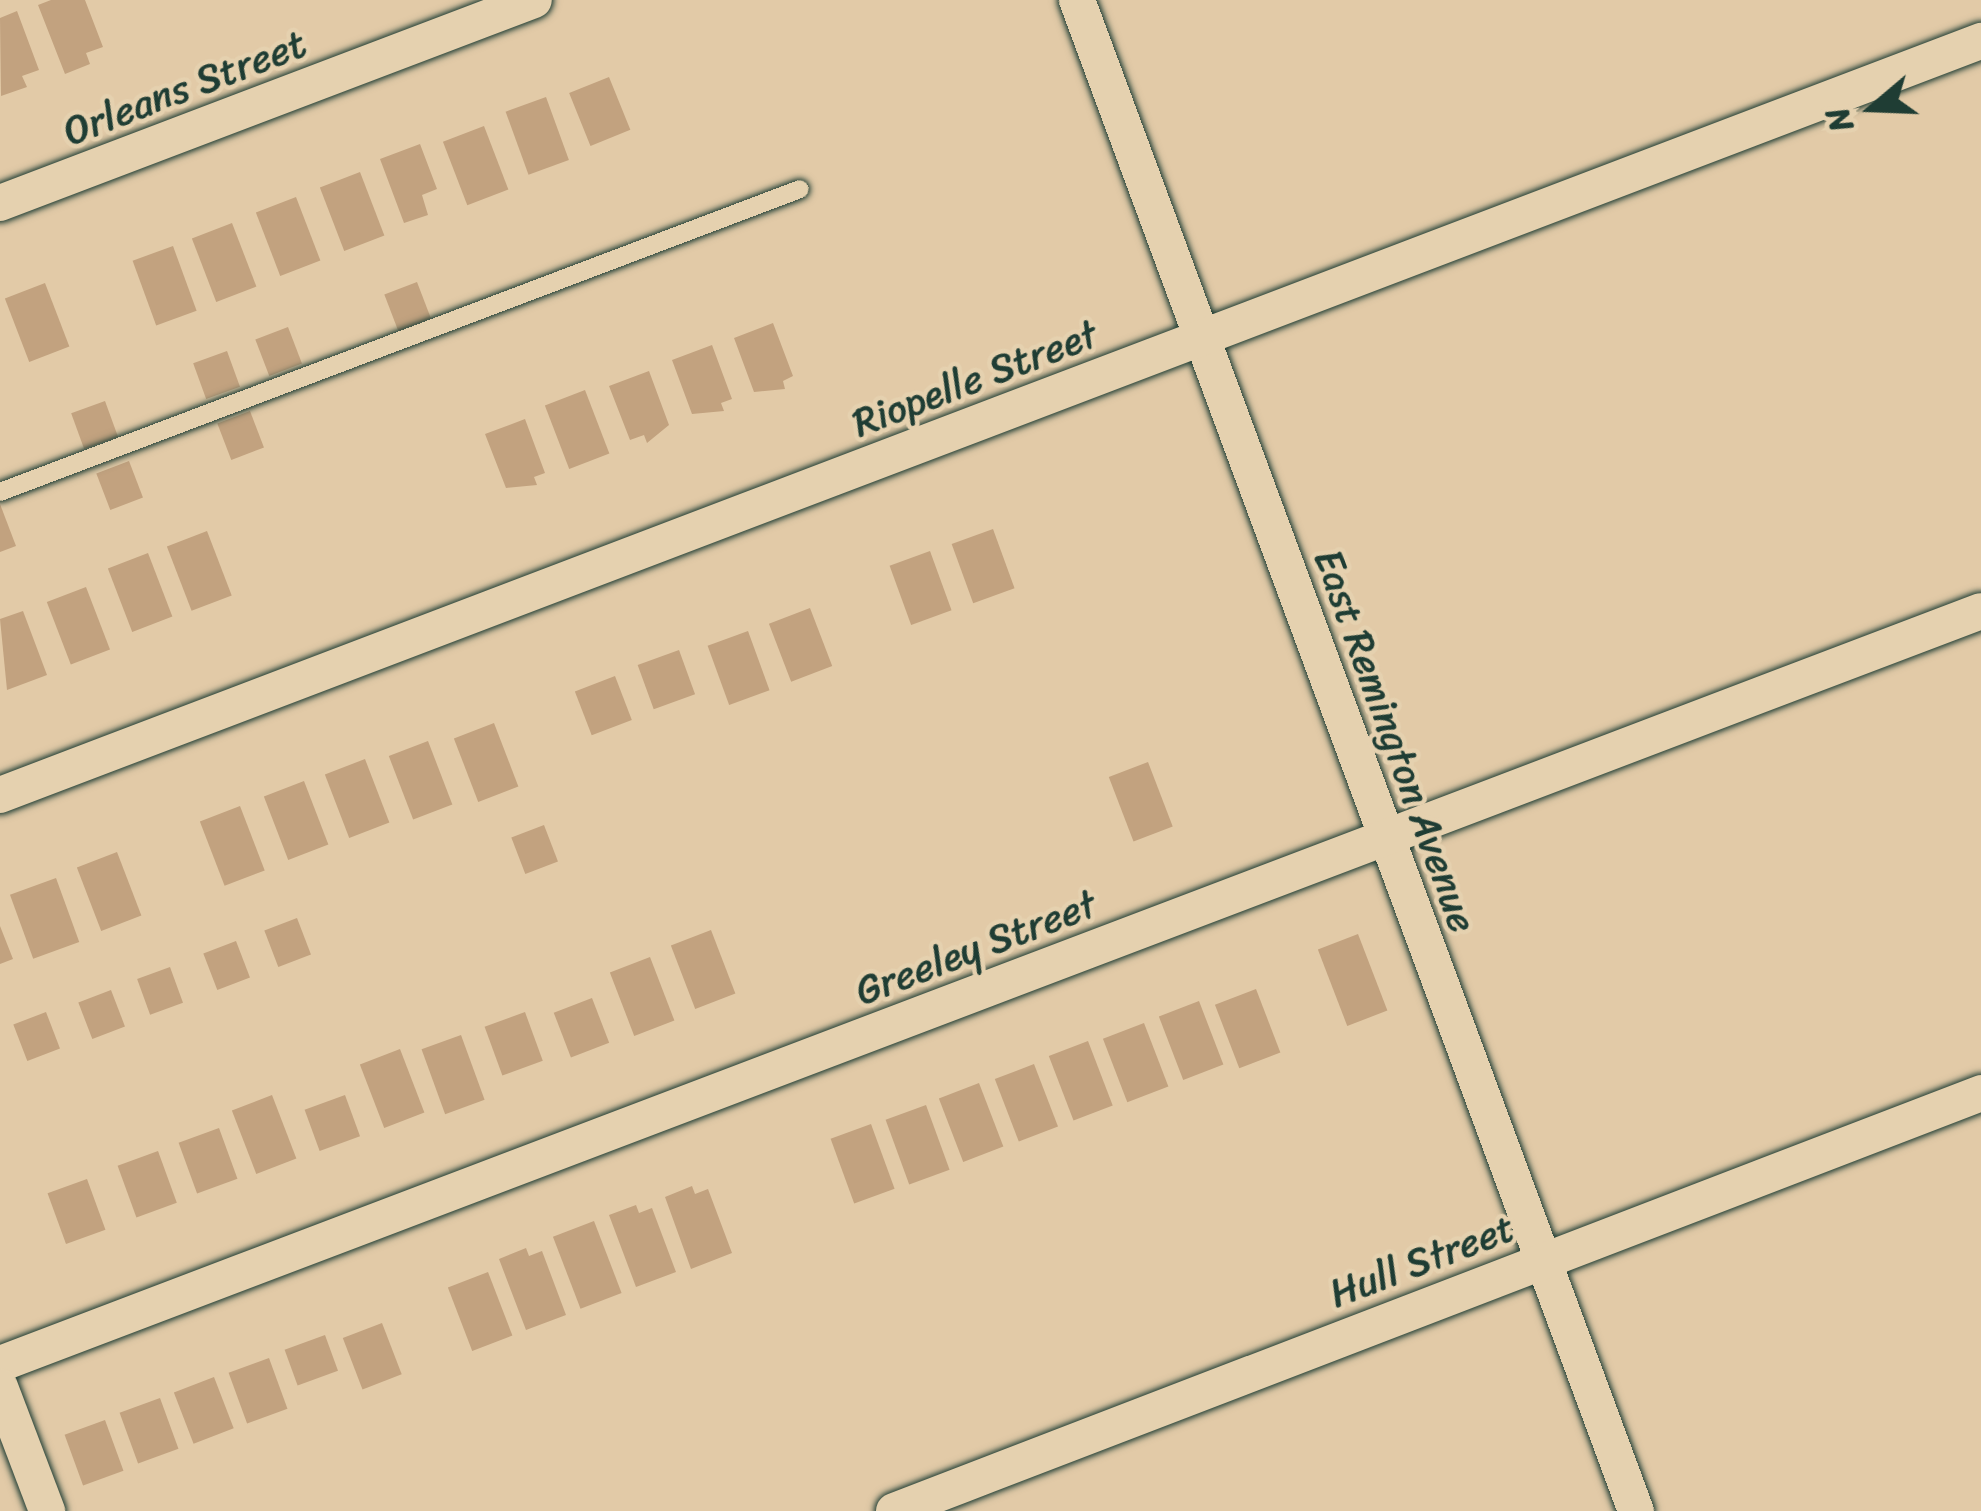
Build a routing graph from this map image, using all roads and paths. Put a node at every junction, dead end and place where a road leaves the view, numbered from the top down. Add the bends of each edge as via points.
1 (534, 0) edge
2 (1077, 0) edge
3 (1981, 41) edge
4 (800, 189) dead end
5 (0, 203) edge
6 (1202, 337) junction
7 (0, 492) edge
8 (1981, 611) edge
9 (0, 795) edge
10 (1384, 838) junction
11 (1981, 1093) edge
12 (1544, 1258) junction
13 (0, 1364) edge
14 (0, 1387) edge
15 (47, 1511) edge
16 (894, 1511) edge
17 (1636, 1511) edge

1 - 5 street, Orleans Street
2 - 6 street, East Remington Avenue
3 - 6 street, Riopelle Street
4 - 7 lane
6 - 9 street, Riopelle Street
6 - 10 street, East Remington Avenue
8 - 10 street, Greeley Street
10 - 12 street, East Remington Avenue
10 - 13 street, Greeley Street
11 - 12 street, Hull Street
12 - 16 street, Hull Street
12 - 17 street, East Remington Avenue
14 - 15 street

